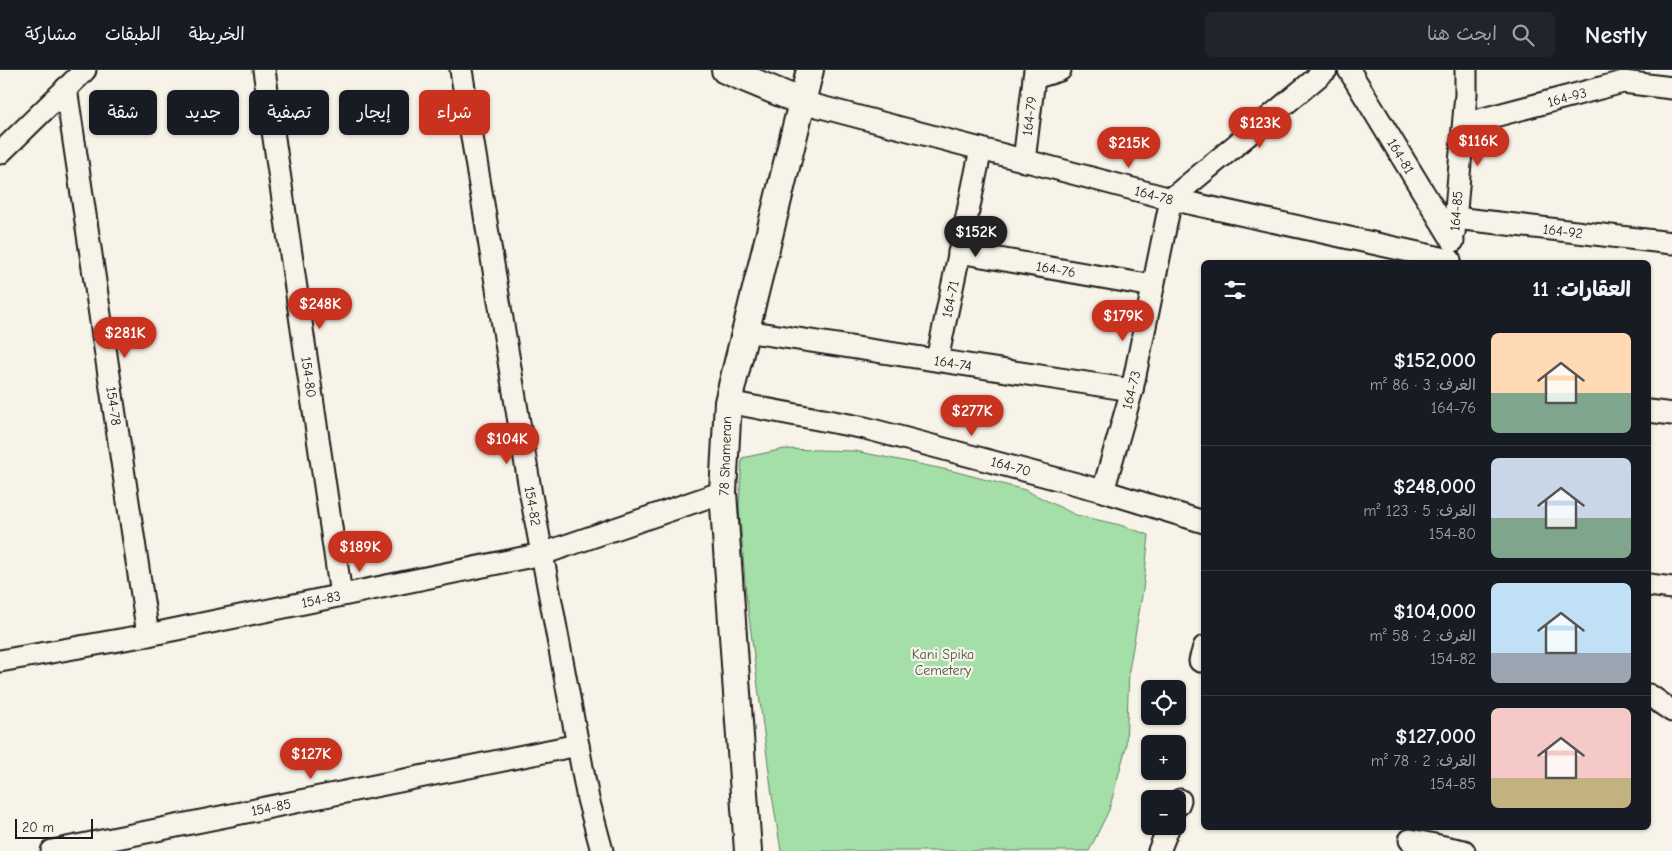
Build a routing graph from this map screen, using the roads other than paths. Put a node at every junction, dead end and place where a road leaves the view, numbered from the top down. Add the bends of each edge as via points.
1 (85, 70) edge
2 (264, 70) edge
3 (461, 70) edge
4 (725, 70) edge
5 (810, 70) edge
6 (1060, 70) edge
7 (1326, 70) edge
8 (1349, 70) edge
9 (1466, 70) edge
10 (1034, 74) edge
11 (1641, 77) edge
12 (66, 88) junction
13 (1672, 88) edge
14 (802, 102) junction
15 (1464, 124) junction
16 (981, 149) junction
17 (0, 153) edge
18 (1024, 161) junction
19 (1171, 200) junction
20 (1455, 218) junction
21 (1672, 243) edge
22 (959, 252) junction
23 (1451, 255) edge
24 (1153, 286) junction
25 (745, 331) junction
26 (937, 360) junction
27 (1132, 390) junction
28 (728, 402) junction
29 (1651, 411) edge
30 (1672, 414) edge
31 (1103, 491) junction
32 (723, 492) junction
33 (1201, 521) edge
34 (542, 554) junction
35 (1651, 585) edge
36 (1672, 588) edge
37 (341, 595) junction
38 (148, 634) junction
39 (0, 661) edge
40 (1651, 697) edge
41 (1663, 709) edge
42 (578, 745) junction
43 (1166, 835) edge
44 (1411, 840) edge
45 (52, 851) edge
46 (602, 851) edge
47 (748, 851) edge
48 (1160, 851) edge
49 (1464, 851) edge

1 - 12 street
2 - 37 street, 154-80
3 - 34 street, 154-82
4 - 14 street
5 - 14 street, 78 Shameran
6 - 10 street
7 - 19 street
8 - 23 street, 164-81
9 - 15 street, 164-85
10 - 18 street, 164-79
11 - 13 street, 164-93
11 - 15 street, 164-93
12 - 17 street
12 - 38 street, 154-78
14 - 16 street, 164-78
14 - 25 street, 78 Shameran
15 - 20 street, 164-85
16 - 18 street, 164-78
16 - 22 street, 164-71
18 - 19 street, 164-78
19 - 23 street, 164-78
19 - 24 street, 164-73
20 - 21 street, 164-92
20 - 23 street, 164-85
22 - 24 street, 164-76
22 - 26 street, 164-71
24 - 27 street, 164-73
25 - 26 street, 164-74
25 - 28 street, 78 Shameran
26 - 27 street, 164-74
27 - 31 street, 164-73
28 - 31 street, 164-70 via 865,428
28 - 32 street, 78 Shameran
29 - 30 street
31 - 33 street, 164-70
32 - 34 street, 154-83
32 - 47 street, 78 Shameran
34 - 37 street, 154-83
34 - 42 street, 154-82
35 - 36 street
37 - 38 street, 154-83
38 - 39 street, 154-83
40 - 41 street
42 - 45 street, 154-85
42 - 46 street, 154-82
43 - 48 street
44 - 49 street

